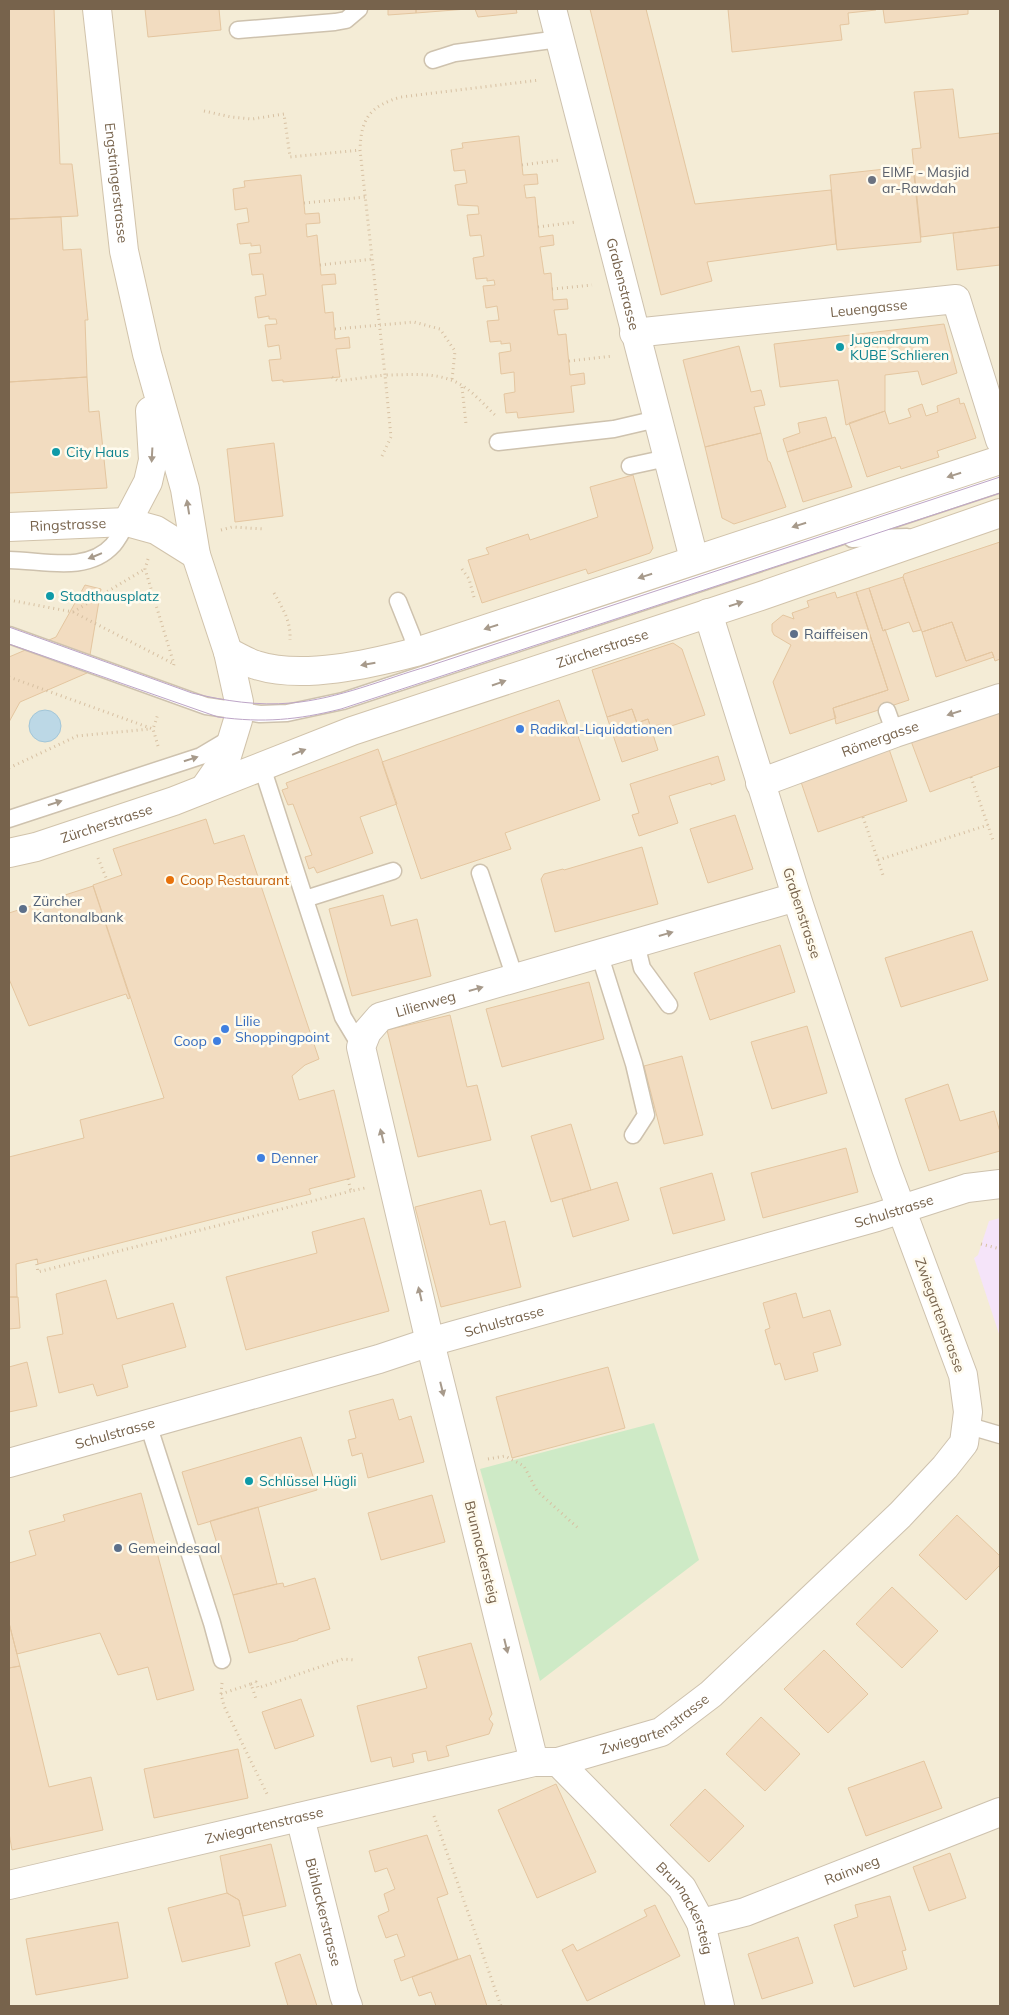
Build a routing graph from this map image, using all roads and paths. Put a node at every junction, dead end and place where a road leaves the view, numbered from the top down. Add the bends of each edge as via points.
1 (97, 9) edge
2 (360, 9) edge
3 (552, 9) edge
4 (238, 30) dead end
5 (559, 39) junction
6 (433, 60) dead end
7 (548, 79) dead end
8 (204, 111) dead end
9 (360, 150) junction
10 (553, 161) dead end
11 (522, 165) dead end
12 (366, 197) junction
13 (304, 203) dead end
14 (569, 222) dead end
15 (538, 227) dead end
16 (373, 259) junction
17 (320, 265) dead end
18 (585, 286) dead end
19 (552, 290) dead end
20 (380, 326) junction
21 (334, 330) dead end
22 (634, 333) junction
23 (147, 354) junction
24 (603, 358) dead end
25 (569, 361) dead end
26 (385, 375) junction
27 (332, 377) dead end
28 (452, 380) junction
29 (462, 386) junction
30 (657, 419) junction
31 (501, 421) dead end
32 (466, 424) dead end
33 (1000, 440) edge
34 (498, 442) dead end
35 (382, 456) dead end
36 (666, 458) junction
37 (1000, 460) edge
38 (630, 466) dead end
39 (1000, 484) edge
40 (1000, 513) edge
41 (127, 522) junction
42 (9, 527) edge
43 (232, 527) dead end
44 (264, 529) dead end
45 (930, 536) junction
46 (832, 540) junction
47 (196, 555) junction
48 (694, 559) junction
49 (9, 560) edge
50 (462, 569) dead end
51 (274, 593) dead end
52 (9, 600) edge
53 (398, 601) dead end
54 (477, 608) dead end
55 (73, 612) junction
56 (708, 613) junction
57 (9, 635) edge
58 (289, 643) dead end
59 (228, 652) junction
60 (416, 652) junction
61 (9, 677) edge
62 (1000, 698) edge
63 (239, 710) junction
64 (233, 737) junction
65 (262, 767) junction
66 (9, 768) edge
67 (971, 777) dead end
68 (760, 783) junction
69 (204, 789) junction
70 (863, 817) dead end
71 (9, 818) edge
72 (988, 825) junction
73 (994, 843) dead end
74 (9, 853) edge
75 (97, 856) dead end
76 (878, 860) junction
77 (393, 871) dead end
78 (480, 874) dead end
79 (884, 878) dead end
80 (107, 880) dead end
81 (796, 897) junction
82 (305, 899) junction
83 (636, 943) junction
84 (599, 953) junction
85 (515, 978) junction
86 (669, 1005) dead end
87 (361, 1047) junction
88 (633, 1134) dead end
89 (1000, 1184) edge
90 (351, 1191) dead end
91 (901, 1210) junction
92 (981, 1244) dead end
93 (1000, 1249) edge
94 (36, 1259) dead end
95 (430, 1342) junction
96 (148, 1424) junction
97 (966, 1425) junction
98 (1000, 1435) edge
99 (9, 1463) edge
100 (461, 1465) junction
101 (578, 1528) dead end
102 (222, 1660) dead end
103 (355, 1660) dead end
104 (251, 1684) junction
105 (256, 1699) dead end
106 (546, 1762) junction
107 (253, 1763) dead end
108 (1000, 1812) edge
109 (300, 1817) junction
110 (443, 1843) dead end
111 (9, 1886) edge
112 (701, 1923) junction
113 (348, 2006) edge
114 (501, 2006) edge
115 (720, 2006) edge

1 - 23 street, Engstringerstrasse via 124,251
2 - 4 lane via 346,20
3 - 5 street, Grabenstrasse
5 - 6 lane via 455,53
5 - 22 street, Grabenstrasse
7 - 9 path via 401,97 387,102 367,117 361,131
8 - 9 path via 252,119 284,114 290,157
9 - 12 path
10 - 11 path
12 - 13 path
12 - 16 path
14 - 15 path
16 - 17 path
16 - 20 path
18 - 19 path
20 - 21 path
20 - 26 path
20 - 28 path via 414,322 440,329 455,351
22 - 30 street, Grabenstrasse
22 - 33 street, Leuengasse via 956,299
23 -> 41 street, Engstringerstrasse via 153,460 148,482
47 -> 23 street, Engstringerstrasse via 185,489
24 - 25 path
26 - 27 path via 338,381
26 - 28 path via 422,374
26 - 35 path via 391,437
28 - 29 path
29 - 31 path
29 - 32 path
30 - 34 lane via 614,429
30 - 36 street, Grabenstrasse
36 - 38 lane
36 - 48 street, Grabenstrasse
37 -> 48 street
39 - 46 lane
40 - 45 street, Zürcherstrasse
41 - 42 street, Ringstrasse
41 - 47 street, Ringstrasse via 156,530
41 -> 49 lane via 112,545 91,558 64,564
43 - 44 path
45 - 46 lane
56 -> 45 street, Zürcherstrasse
46 - 63 lane via 343,701 287,713 260,714
47 - 59 street
48 -> 60 street
50 - 54 path via 469,579
51 - 58 path via 287,616
52 - 55 path
53 - 60 lane
55 - 55 path via 98,625 174,664 145,569
65 -> 56 street, Zürcherstrasse via 352,731
56 - 68 street, Grabenstrasse
57 - 63 lane via 198,703
60 -> 59 street via 342,668 308,670 254,665
59 - 63 street
61 - 66 path via 153,729 76,736
62 -> 68 street, Römergasse via 896,724
63 - 64 street
64 - 69 street via 222,765
71 -> 64 lane via 201,756
65 - 69 street, Zürcherstrasse
65 - 82 lane
67 - 72 path
68 - 81 street, Grabenstrasse
69 - 74 street, Zürcherstrasse via 36,847
70 - 76 path
72 - 73 path
72 - 76 path
75 - 80 path
76 - 79 path
77 - 82 lane
78 - 85 lane
83 -> 81 street, Lilienweg
81 - 91 street, Grabenstrasse
82 - 87 lane via 343,1017
83 - 84 street, Lilienweg
83 - 86 lane via 642,968
84 - 85 street, Lilienweg
84 - 88 lane via 634,1064 646,1115
87 -> 85 street, Lilienweg via 367,1032 380,1017
95 -> 87 street
89 - 91 street, Schulstrasse via 940,1195
90 - 94 path via 38,1272
91 - 95 street, Schulstrasse
91 - 97 street, Zwiegartenstrasse via 963,1375 968,1412
92 - 93 path
95 - 96 street, Schulstrasse
95 -> 100 street, Brunnackersteig
96 - 99 street, Schulstrasse
96 - 102 lane
97 - 98 lane
97 - 106 street, Zwiegartenstrasse via 964,1443 900,1515 711,1694 661,1732
100 - 101 path via 506,1456 524,1466 537,1491
100 -> 106 street, Brunnackersteig
103 - 104 path via 343,1659 258,1688 256,1682
104 - 105 path
104 - 107 path via 221,1694
106 - 109 street, Zwiegartenstrasse
106 - 112 street, Brunnackersteig via 682,1888
108 - 112 street, Rainweg via 745,1912
109 - 111 street, Zwiegartenstrasse
109 - 113 street, Bühlackerstrasse
110 - 114 path
112 - 115 street, Brunnackersteig

